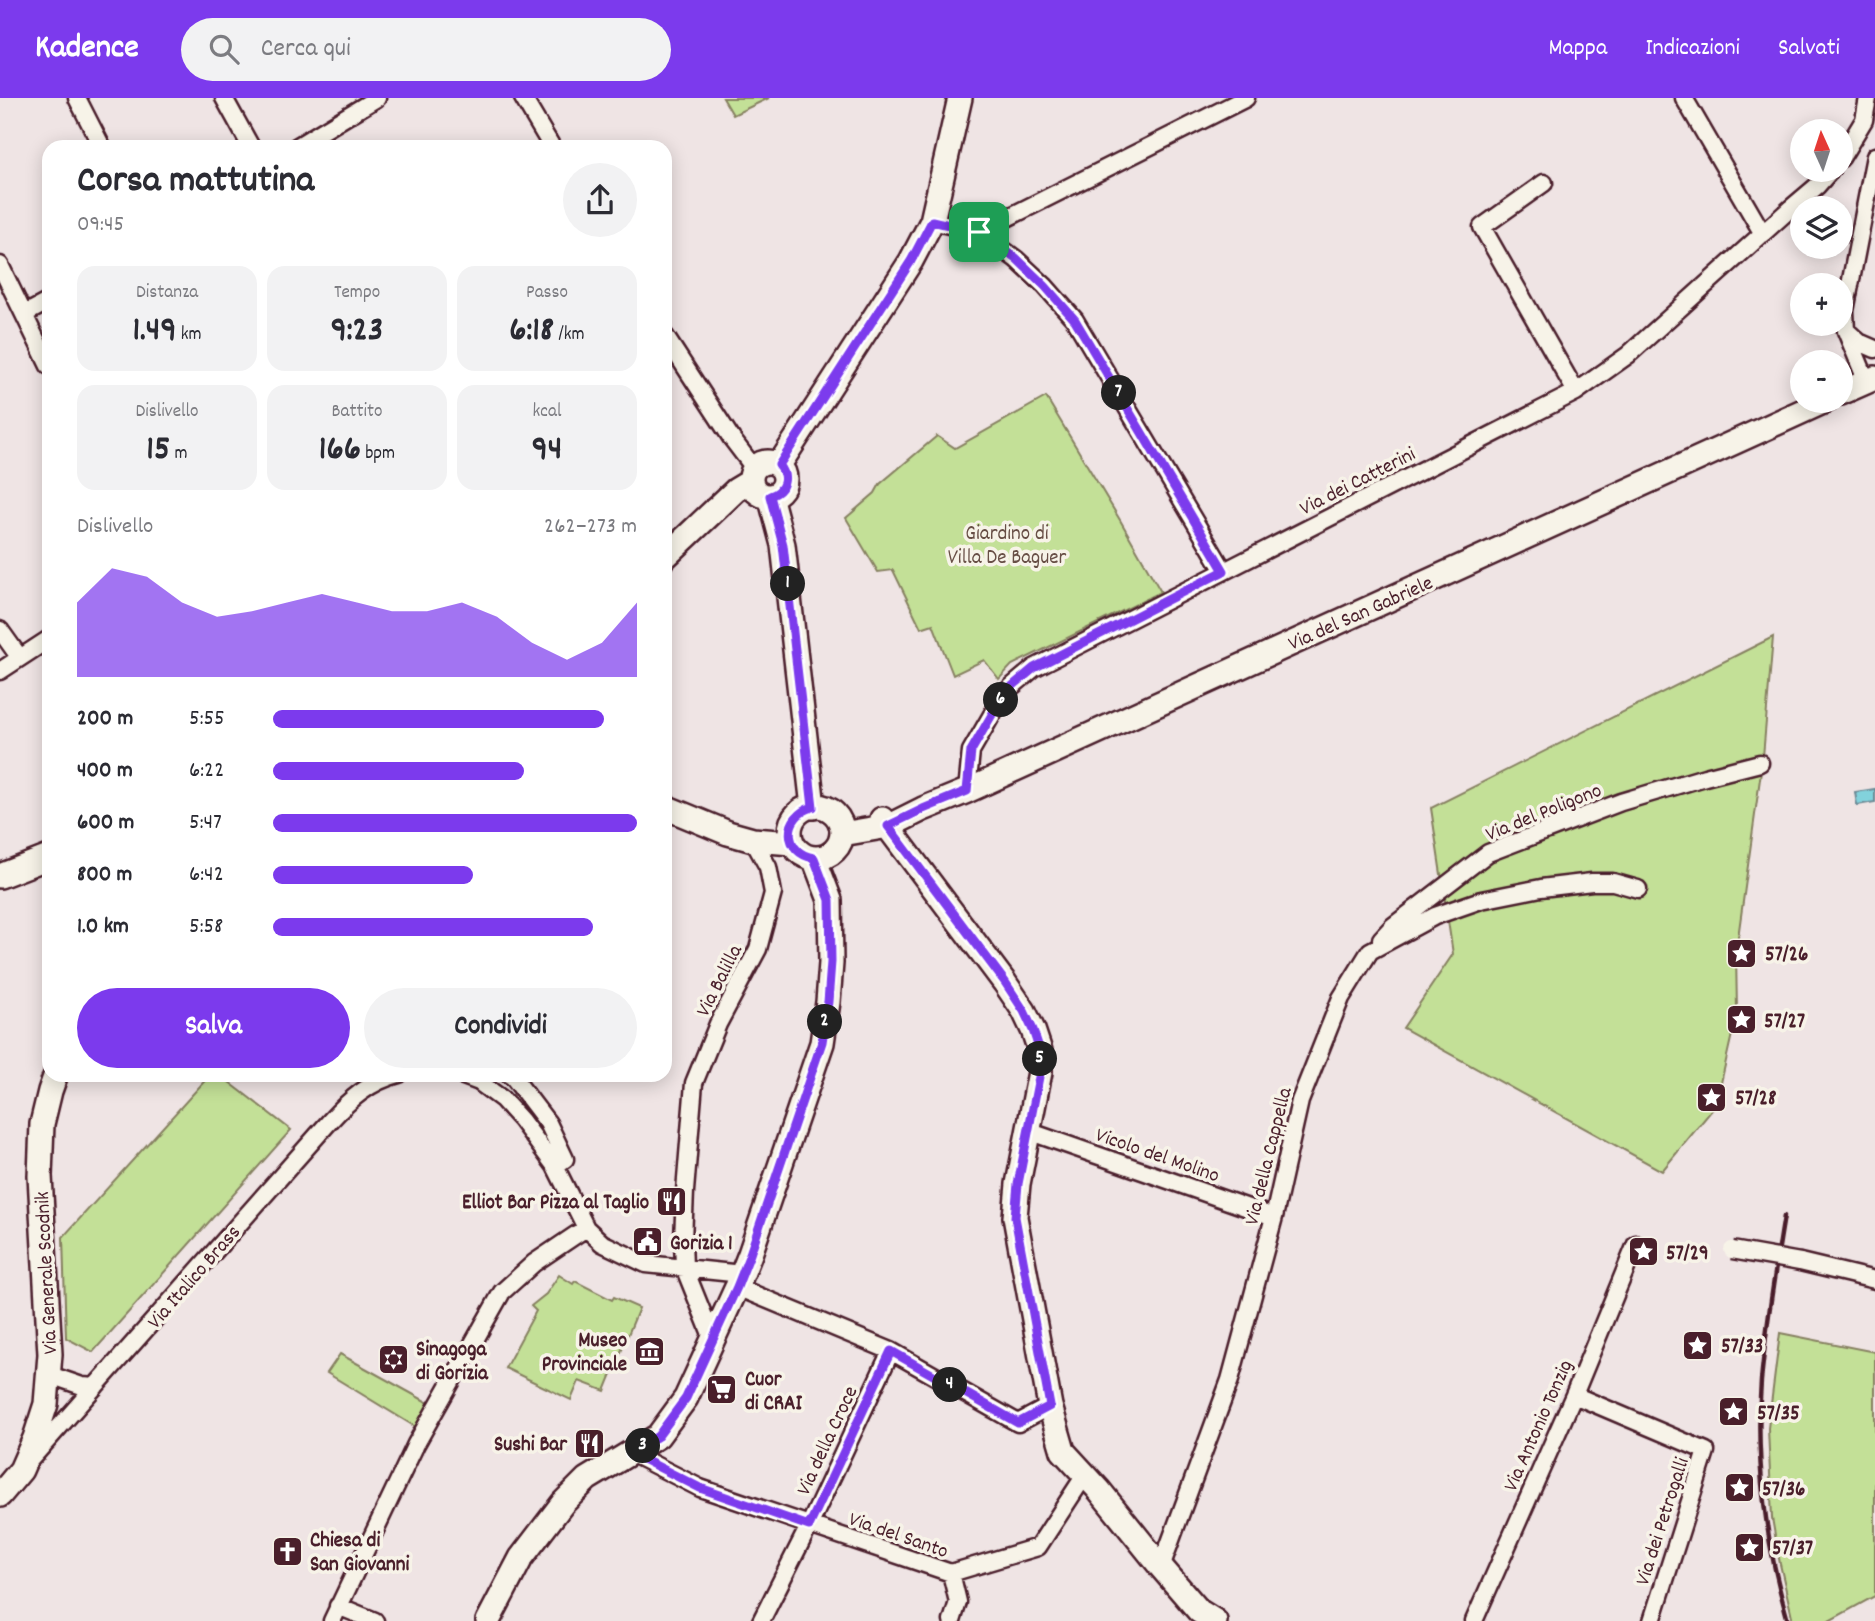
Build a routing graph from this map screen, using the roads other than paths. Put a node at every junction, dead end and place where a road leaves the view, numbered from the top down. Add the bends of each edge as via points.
1 (77, 98) edge
2 (224, 98) edge
3 (377, 98) edge
4 (523, 98) edge
5 (960, 98) edge
6 (1246, 98) edge
7 (1684, 98) edge
8 (1868, 98) edge
9 (1853, 138) edge
10 (98, 140) edge
11 (247, 140) edge
12 (308, 140) edge
13 (548, 140) edge
14 (1875, 156) edge
15 (1821, 182) edge
16 (1544, 183) dead end
17 (932, 221) junction
18 (979, 232) junction
19 (1763, 234) junction
20 (0, 265) edge
21 (1852, 273) edge
22 (42, 305) edge
23 (24, 314) junction
24 (1849, 336) edge
25 (1852, 336) edge
26 (672, 348) edge
27 (1875, 349) edge
28 (42, 351) edge
29 (1871, 380) edge
30 (1853, 388) edge
31 (1576, 391) junction
32 (1798, 413) edge
33 (779, 465) junction
34 (753, 474) junction
35 (770, 496) junction
36 (672, 550) edge
37 (1224, 571) junction
38 (0, 630) edge
39 (42, 644) edge
40 (20, 658) junction
41 (0, 671) edge
42 (1760, 763) dead end
43 (967, 791) junction
44 (813, 807) junction
45 (672, 810) edge
46 (885, 823) junction
47 (842, 830) junction
48 (753, 840) junction
49 (792, 842) junction
50 (814, 858) junction
51 (42, 860) edge
52 (0, 876) edge
53 (1638, 889) dead end
54 (1370, 951) junction
55 (53, 1082) edge
56 (379, 1082) edge
57 (478, 1082) edge
58 (517, 1082) edge
59 (1028, 1131) junction
60 (555, 1166) junction
61 (1274, 1217) junction
62 (586, 1228) junction
63 (1636, 1244) dead end
64 (1732, 1250) dead end
65 (684, 1267) junction
66 (740, 1280) junction
67 (1875, 1280) edge
68 (713, 1339) junction
69 (891, 1351) junction
70 (50, 1375) junction
71 (95, 1387) junction
72 (1574, 1395) junction
73 (1050, 1406) junction
74 (631, 1453) junction
75 (21, 1470) junction
76 (1085, 1475) junction
77 (0, 1495) edge
78 (809, 1526) junction
79 (1161, 1567) junction
80 (951, 1573) junction
81 (335, 1613) edge
82 (1204, 1618) edge
83 (375, 1621) edge
84 (488, 1621) edge
85 (761, 1621) edge
86 (952, 1621) edge
87 (1474, 1621) edge
88 (1652, 1621) edge

1 - 10 street
2 - 11 street
3 - 12 street
4 - 13 street
5 - 17 main road
6 - 18 street
7 - 19 street
8 - 9 street via 1864,120
14 - 21 street
15 - 19 street, Via dei Catterini
16 - 31 street via 1482,227
17 - 18 street
17 - 33 main road
18 - 37 street via 1016,258 1075,320
19 - 31 street, Via dei Catterini via 1628,355
20 - 23 street
22 - 23 street
23 - 28 street
24 - 29 street
25 - 27 street
26 - 34 street
29 - 30 main road
31 - 37 street, Via dei Catterini
32 - 43 main road, Via del San Gabriele
33 - 34 main road via 759,463
33 - 35 main road via 784,484
34 - 35 main road via 757,492
34 - 36 main road
35 - 44 main road via 783,545
37 - 43 street, Via dei Catterini via 1034,668 1009,689 971,751
38 - 40 street
39 - 40 street
40 - 41 street
42 - 54 street, Via del Poligono via 1621,802 1488,853 1393,926
43 - 46 main road, Via del San Gabriele
44 - 47 main road via 827,809
44 - 49 main road via 795,817 790,829
45 - 48 main road
46 - 47 main road, Via del San Gabriele
46 - 59 main road via 1005,982 1033,1030 1040,1072
47 - 50 main road via 840,842 830,854
48 - 49 main road
48 - 65 street, Via Balilla via 768,867 773,893 758,949 718,1024 694,1083
49 - 50 main road via 801,853
50 - 66 main road via 830,900 831,962 822,1042
51 - 52 main road
53 - 54 street via 1592,882 1480,900 1435,916
54 - 61 street, Via della Cappella via 1341,998 1300,1101
55 - 70 main road, Via Generale Scodnik via 42,1124 40,1176
56 - 71 street, Via Italico Brass via 351,1099 330,1121
57 - 60 street via 502,1098
58 - 60 street via 548,1123 565,1159
59 - 61 street, Vicolo del Molino
59 - 73 main road via 1015,1217
60 - 62 street
61 - 79 street, Via della Cappella via 1230,1380
62 - 65 street via 602,1243 646,1264
62 - 81 street via 534,1263 502,1292 416,1444
63 - 72 street, Via Antonio Tonzig
64 - 67 street, bridge
65 - 66 street
65 - 68 street
66 - 68 main road
66 - 69 street
68 - 74 main road via 686,1398 658,1436
69 - 73 street via 1018,1423
69 - 78 street, Via della Croce
70 - 71 street
70 - 75 main road, Via Generale Scodnik via 46,1404
71 - 75 street, Via Italico Brass
72 - 87 street, Via Antonio Tonzig
72 - 88 street, Via dei Petrogalli via 1706,1451
73 - 76 main road via 1063,1451
74 - 78 street, Via del Santo via 700,1488
74 - 84 main road via 587,1479 563,1503 521,1558
75 - 77 main road, Via Italico Brass
76 - 79 main road
76 - 80 street, Via del Santo via 1038,1547
78 - 80 street, Via del Santo
78 - 85 street, Via della Croce
79 - 82 main road
80 - 86 street via 958,1602
81 - 83 street

